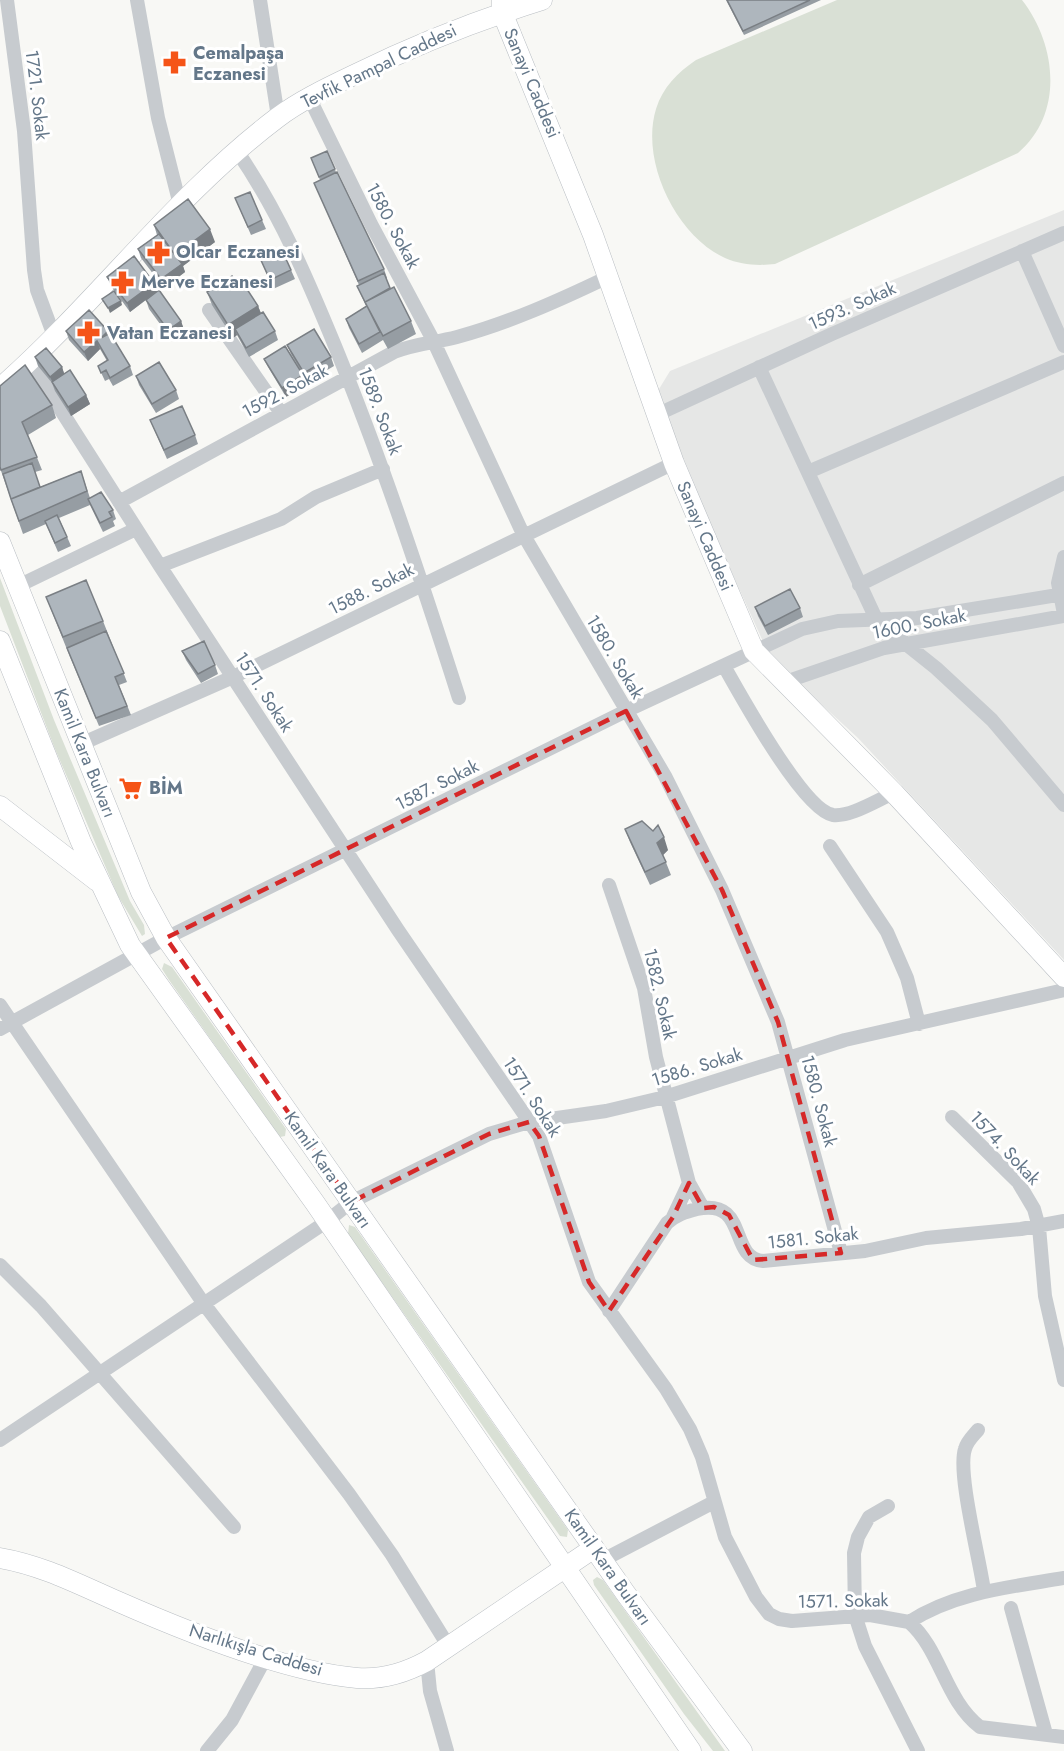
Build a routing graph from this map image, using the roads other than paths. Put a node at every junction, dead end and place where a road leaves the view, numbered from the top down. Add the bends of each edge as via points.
1 (7, 0) edge
2 (137, 0) edge
3 (260, 0) edge
4 (542, 0) edge
5 (502, 6) edge
6 (309, 97) junction
7 (278, 117) junction
8 (237, 152) junction
9 (180, 206) junction
10 (1064, 233) edge
11 (1022, 251) junction
12 (608, 277) junction
13 (209, 310) edge
14 (54, 336) junction
15 (433, 340) junction
16 (1064, 346) edge
17 (29, 360) junction
18 (1064, 362) edge
19 (759, 367) junction
20 (348, 377) junction
21 (0, 388) edge
22 (281, 413) junction
23 (656, 415) junction
24 (674, 463) junction
25 (383, 469) junction
26 (808, 472) junction
27 (1064, 483) edge
28 (119, 502) junction
29 (136, 529) junction
30 (523, 534) junction
31 (0, 542) edge
32 (1064, 557) edge
33 (160, 566) junction
34 (422, 584) junction
35 (859, 585) junction
36 (18, 586) junction
37 (1061, 595) edge
38 (1064, 615) edge
39 (877, 621) junction
40 (0, 641) edge
41 (906, 643) junction
42 (754, 651) junction
43 (724, 666) junction
44 (233, 677) junction
45 (785, 682) junction
46 (459, 698) dead end
47 (626, 711) junction
48 (81, 744) junction
49 (894, 793) junction
50 (1064, 805) edge
51 (0, 806) edge
52 (830, 846) dead end
53 (346, 851) junction
54 (99, 882) junction
55 (609, 885) dead end
56 (166, 938) junction
57 (136, 954) junction
58 (1063, 978) edge
59 (0, 1005) edge
60 (919, 1024) junction
61 (6, 1026) edge
62 (789, 1057) junction
63 (665, 1096) junction
64 (952, 1117) dead end
65 (529, 1122) junction
66 (689, 1183) junction
67 (351, 1202) junction
68 (703, 1208) junction
69 (673, 1217) junction
70 (1064, 1221) edge
71 (326, 1222) junction
72 (1039, 1227) junction
73 (841, 1253) junction
74 (0, 1265) edge
75 (204, 1304) junction
76 (609, 1311) junction
77 (100, 1373) junction
78 (1064, 1380) edge
79 (978, 1430) dead end
80 (0, 1440) edge
81 (714, 1502) junction
82 (888, 1506) dead end
83 (234, 1527) dead end
84 (599, 1554) junction
85 (0, 1558) edge
86 (565, 1567) junction
87 (1064, 1578) edge
88 (984, 1592) junction
89 (1011, 1608) dead end
90 (855, 1616) junction
91 (909, 1622) junction
92 (449, 1647) junction
93 (266, 1657) junction
94 (427, 1661) junction
95 (1046, 1734) junction
96 (1064, 1737) edge
97 (207, 1751) edge
98 (447, 1751) edge
99 (691, 1751) edge
100 (742, 1751) edge
101 (918, 1751) edge

1 - 14 street, 1721. Sokak via 24,131 33,270
2 - 9 street via 158,118
3 - 7 street
4 - 5 main road, Tevfik Pampal Caddesi
5 - 6 main road, Tevfik Pampal Caddesi
5 - 12 main road, Sanayi Caddesi
6 - 7 main road, Tevfik Pampal Caddesi
6 - 15 street, 1580. Sokak via 365,214
7 - 8 main road, Tevfik Pampal Caddesi
8 - 9 main road, Tevfik Pampal Caddesi
8 - 20 street, 1589. Sokak via 287,235
9 - 14 main road, Tevfik Pampal Caddesi
10 - 11 street, 1593. Sokak
11 - 16 street
11 - 19 street, 1593. Sokak
12 - 15 street, 1592. Sokak via 506,320 457,337
12 - 23 main road, Sanayi Caddesi
13 - 22 street
14 - 17 main road, Tevfik Pampal Caddesi
15 - 20 street, 1592. Sokak via 394,352
15 - 30 street, 1580. Sokak
17 - 21 main road, Tevfik Pampal Caddesi
17 - 28 street, 1571. Sokak
18 - 26 street
19 - 23 street, 1593. Sokak
19 - 26 street
20 - 22 street, 1592. Sokak
20 - 25 street, 1589. Sokak
22 - 28 street, 1592. Sokak
23 - 24 main road, Sanayi Caddesi
24 - 30 street, 1588. Sokak
24 - 42 main road, Sanayi Caddesi
25 - 33 street via 316,497 281,519
25 - 34 street, 1589. Sokak
26 - 35 street
27 - 35 street
28 - 29 street, 1571. Sokak
29 - 33 street, 1571. Sokak
29 - 36 street
30 - 34 street, 1588. Sokak
30 - 47 street, 1580. Sokak
31 - 36 main road, Kamil Kara Bulvarı
32 - 37 street
33 - 44 street, 1571. Sokak
34 - 44 street, 1588. Sokak
34 - 46 street, 1589. Sokak
35 - 39 street
36 - 48 main road, Kamil Kara Bulvarı
37 - 38 street
37 - 39 street, 1587. Sokak
38 - 41 street, 1600. Sokak
39 - 41 street
39 - 42 street, 1587. Sokak via 814,625
40 - 54 main road, Kamil Kara Bulvarı
41 - 45 street, 1600. Sokak via 859,654
41 - 50 street via 992,720
42 - 43 street, 1587. Sokak
42 - 45 main road, Sanayi Caddesi
43 - 47 street, 1587. Sokak
43 - 49 street via 778,757 824,811 841,814
44 - 48 street, 1588. Sokak
44 - 53 street, 1571. Sokak
45 - 49 main road, Sanayi Caddesi
47 - 53 street, 1587. Sokak
47 - 62 street, 1580. Sokak via 665,777 722,890
48 - 56 main road, Kamil Kara Bulvarı via 141,892
49 - 58 main road, Sanayi Caddesi
51 - 54 main road
52 - 60 street via 887,932 907,978
53 - 56 street, 1587. Sokak
53 - 65 street, 1571. Sokak
54 - 57 main road, Kamil Kara Bulvarı
55 - 63 street, 1582. Sokak via 644,988
56 - 57 street, 1587. Sokak
56 - 67 main road, Kamil Kara Bulvarı
57 - 61 street, 1587. Sokak
57 - 71 main road, Kamil Kara Bulvarı
58 - 60 street, 1586. Sokak
59 - 61 street
60 - 62 street, 1586. Sokak
61 - 75 street
62 - 63 street, 1586. Sokak
62 - 73 street, 1580. Sokak
63 - 65 street, 1586. Sokak via 606,1111
63 - 66 street, 1582. Sokak
64 - 72 street, 1574. Sokak via 1018,1182
65 - 67 street, 1586. Sokak via 489,1134
65 - 76 street, 1571. Sokak via 544,1149 589,1282
66 - 68 street, 1582. Sokak
66 - 69 street
67 - 71 street, 1586. Sokak
67 - 84 main road, Kamil Kara Bulvarı
68 - 69 street
68 - 73 street, 1581. Sokak via 714,1207 729,1215 753,1260
69 - 76 street
70 - 72 street, 1581. Sokak
71 - 75 street, 1586. Sokak
71 - 86 main road, Kamil Kara Bulvarı
72 - 73 street, 1581. Sokak via 959,1233
72 - 78 street, 1574. Sokak via 1045,1296
74 - 77 street
75 - 77 street, 1586. Sokak
75 - 92 street via 349,1494
76 - 81 street, 1571. Sokak via 679,1409 702,1457
77 - 80 street, 1586. Sokak
77 - 83 street
79 - 88 street via 965,1448 963,1459
81 - 84 street
81 - 90 street, 1571. Sokak via 735,1558 769,1614 792,1621
82 - 90 street via 869,1517 858,1537 854,1561
84 - 86 main road, Narlıkışla Caddesi
84 - 100 main road, Kamil Kara Bulvarı
85 - 93 main road, Narlıkışla Caddesi via 39,1567 154,1617
86 - 92 main road, Narlıkışla Caddesi
86 - 99 main road, Kamil Kara Bulvarı
87 - 88 street
88 - 91 street via 932,1609
89 - 95 street
90 - 91 street, 1571. Sokak
90 - 101 street via 865,1646
91 - 95 street, 1571. Sokak via 972,1721 992,1730
92 - 94 main road, Narlıkışla Caddesi
93 - 94 main road, Narlıkışla Caddesi via 358,1678 402,1673
93 - 97 street via 232,1720
94 - 98 street via 430,1691
95 - 96 street, 1571. Sokak

